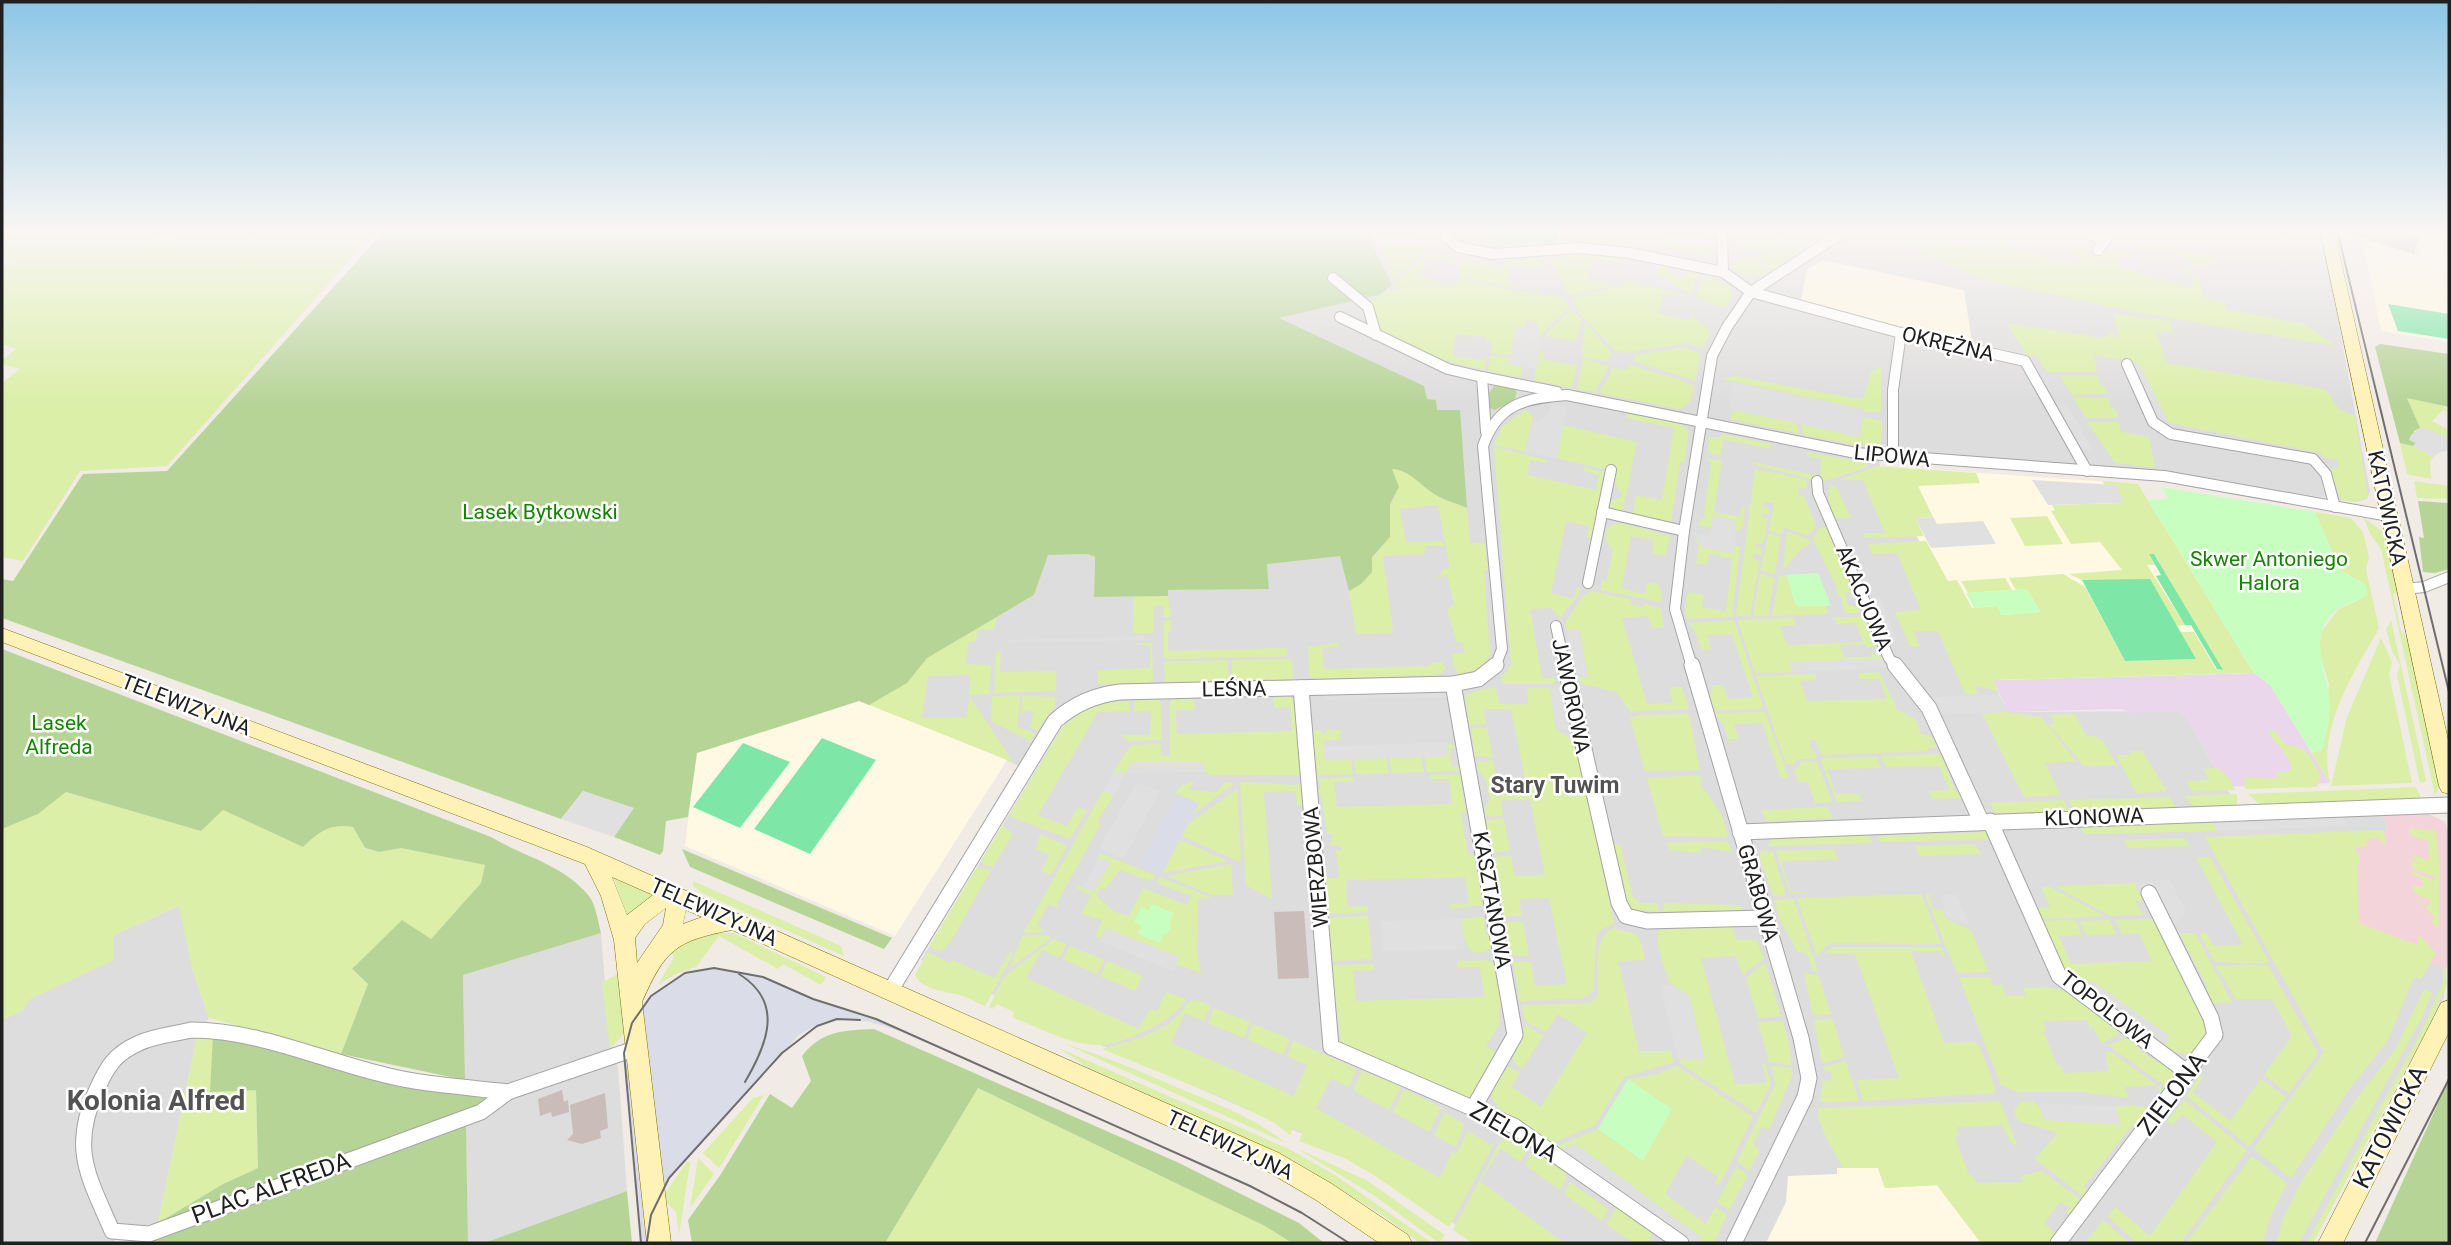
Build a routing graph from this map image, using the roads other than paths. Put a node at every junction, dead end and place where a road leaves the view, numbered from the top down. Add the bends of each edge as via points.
1 (1345, 288) edge
2 (1746, 288) edge
3 (1757, 288) edge
4 (2340, 288) edge
5 (1751, 292) junction
6 (1340, 317) dead end
7 (1901, 333) junction
8 (1376, 335) junction
9 (2127, 364) dead end
10 (1482, 377) junction
11 (1567, 395) junction
12 (1700, 421) junction
13 (1486, 433) junction
14 (1893, 457) junction
15 (1611, 470) dead end
16 (2087, 471) junction
17 (1817, 481) dead end
18 (2335, 507) junction
19 (1602, 512) junction
20 (2389, 516) junction
21 (1684, 531) junction
22 (2449, 577) edge
23 (1588, 583) dead end
24 (2405, 589) junction
25 (1556, 626) dead end
26 (2, 635) edge
27 (1453, 684) junction
28 (1301, 688) junction
29 (2449, 786) edge
30 (2449, 805) edge
31 (1985, 821) junction
32 (1740, 832) junction
33 (593, 859) junction
34 (2148, 893) dead end
35 (675, 895) junction
36 (1764, 918) junction
37 (733, 921) junction
38 (624, 940) junction
39 (664, 945) junction
40 (890, 990) junction
41 (633, 999) junction
42 (2449, 1010) edge
43 (1331, 1047) joint
44 (637, 1048) junction
45 (2188, 1073) junction
46 (508, 1091) junction
47 (1474, 1107) junction
48 (145, 1238) edge
49 (659, 1243) edge
50 (1400, 1243) edge
51 (1681, 1243) edge
52 (1734, 1243) edge
53 (2059, 1243) edge
54 (2330, 1243) edge

1 - 8 street via 1368,307
2 - 5 street, OKRĘŻNA
3 - 5 street
4 - 20 main road, KATOWICKA
5 - 7 street, OKRĘŻNA
5 - 12 street via 1712,356
6 - 8 street
7 - 14 street via 1892,390
7 - 16 street, OKRĘŻNA via 2025,361
8 - 10 street via 1448,369
9 - 18 street via 2160,429 2313,459 2326,471
10 - 11 street
10 - 13 street, LEŚNA
11 - 12 street
11 - 13 street via 1518,403 1498,415
12 - 14 street, LIPOWA
12 - 21 street, GRABOWA
13 - 27 street, LEŚNA via 1483,446 1502,649 1488,676
14 - 16 street, LIPOWA
15 - 19 street
16 - 18 street, LIPOWA via 2164,477
17 - 31 street, AKACJOWA via 1818,493 1889,658 1929,708
18 - 20 street, LIPOWA
19 - 21 street
19 - 23 street
20 - 24 main road, KATOWICKA
21 - 32 street, GRABOWA via 1675,609
22 - 24 street
24 - 29 main road, KATOWICKA
25 - 36 street, JAWOROWA via 1618,899 1626,916 1647,921
26 - 33 main road, TELEWIZYJNA
27 - 28 street, LEŚNA
27 - 47 street, KASZTANOWA via 1516,1035
28 - 40 street, LEŚNA via 1104,693 1070,707 1055,721
28 - 43 street, WIERZBOWA
30 - 31 street, KLONOWA
31 - 32 street, KLONOWA
31 - 45 street, TOPOLOWA via 2059,976
32 - 36 street, GRABOWA
33 - 35 main road, TELEWIZYJNA
33 - 38 main road via 611,894
34 - 45 street, ZIELONA via 2215,1029 2211,1043
35 - 37 main road, TELEWIZYJNA
35 - 38 main road via 643,912
35 - 39 main road via 675,922
36 - 52 street, GRABOWA via 1809,1078 1794,1122
37 - 39 main road via 699,927
37 - 40 main road, TELEWIZYJNA
38 - 41 main road
39 - 41 main road via 647,965
40 - 50 main road, TELEWIZYJNA via 1271,1161
41 - 44 main road
42 - 54 main road, KATOWICKA
43 - 47 street, ZIELONA
44 - 46 street, PLAC ALFREDA
44 - 49 main road
45 - 53 street, ZIELONA
46 - 48 street, PLAC ALFREDA via 481,1112
46 - 48 street, PLAC ALFREDA via 387,1076 216,1030 191,1030 140,1041 110,1061 82,1136 90,1181 112,1231
47 - 51 street, ZIELONA via 1514,1126

